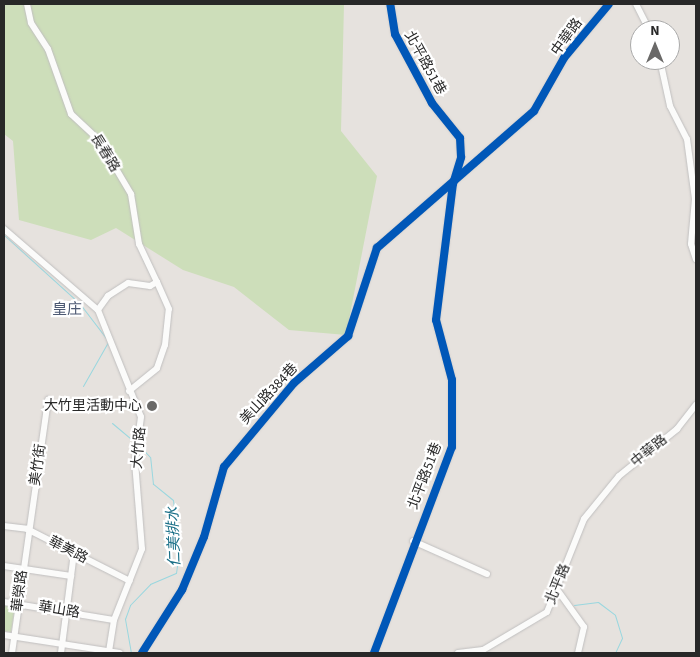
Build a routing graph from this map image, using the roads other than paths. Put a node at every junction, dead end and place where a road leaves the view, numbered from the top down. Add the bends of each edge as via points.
1 (27, 4) edge
2 (390, 4) edge
3 (609, 4) edge
4 (636, 4) edge
5 (644, 20) edge
6 (662, 70) edge
7 (453, 184) junction
8 (4, 229) edge
9 (696, 259) edge
10 (157, 282) junction
11 (98, 310) junction
12 (130, 391) junction
13 (48, 400) dead end
14 (696, 405) edge
15 (602, 497) joint
16 (4, 526) edge
17 (28, 530) junction
18 (413, 540) junction
19 (74, 553) junction
20 (4, 566) edge
21 (23, 569) junction
22 (487, 574) dead end
23 (71, 576) junction
24 (130, 581) junction
25 (556, 588) junction
26 (4, 602) edge
27 (18, 604) junction
28 (66, 610) junction
29 (114, 620) junction
30 (4, 635) edge
31 (14, 636) junction
32 (62, 642) junction
33 (109, 651) edge
34 (12, 653) edge
35 (61, 653) edge
36 (120, 653) edge
37 (142, 653) edge
38 (374, 653) edge
39 (458, 653) edge
40 (578, 653) edge

1 - 10 street, 長春路 via 30,23 48,49 71,114 99,140 131,194 139,244
2 - 7 street, 北平路51巷 via 395,34 432,103 460,138 461,157
3 - 7 street, 中華路 via 564,58 550,88 534,111
4 - 5 street
6 - 9 street via 670,106 687,139 695,199 692,244
7 - 18 street, 北平路51巷 via 436,320 452,380 452,447
7 - 37 street, 美山路384巷 via 377,248 348,336 294,383 234,451 224,467 204,537 182,590
8 - 11 street, 大竹路
10 - 11 street via 150,286 128,283 108,296
10 - 12 street, 長春路 via 169,309 165,345 158,368
11 - 12 street, 大竹路
12 - 24 street, 大竹路 via 141,417 143,541
13 - 17 street, 美竹街
14 - 15 street, 中華路
15 - 25 street, 北平路 via 584,519
16 - 17 street, 華美路
17 - 19 street, 華美路
17 - 21 street, 華榮路
18 - 22 street
18 - 38 street, 北平路51巷
19 - 23 street
19 - 24 street, 華美路
20 - 21 street
21 - 23 street
21 - 27 street, 華榮路
23 - 28 street
24 - 29 street, 大竹路
25 - 39 street, 北平路 via 547,612 538,620 483,650
25 - 40 street via 584,627
26 - 27 street, 華山路
27 - 28 street, 華山路
27 - 31 street, 華榮路
28 - 29 street, 華山路
28 - 32 street
29 - 33 street, 大竹路
30 - 31 street
31 - 32 street
31 - 34 street, 華榮路
32 - 33 street
32 - 35 street
33 - 36 street

